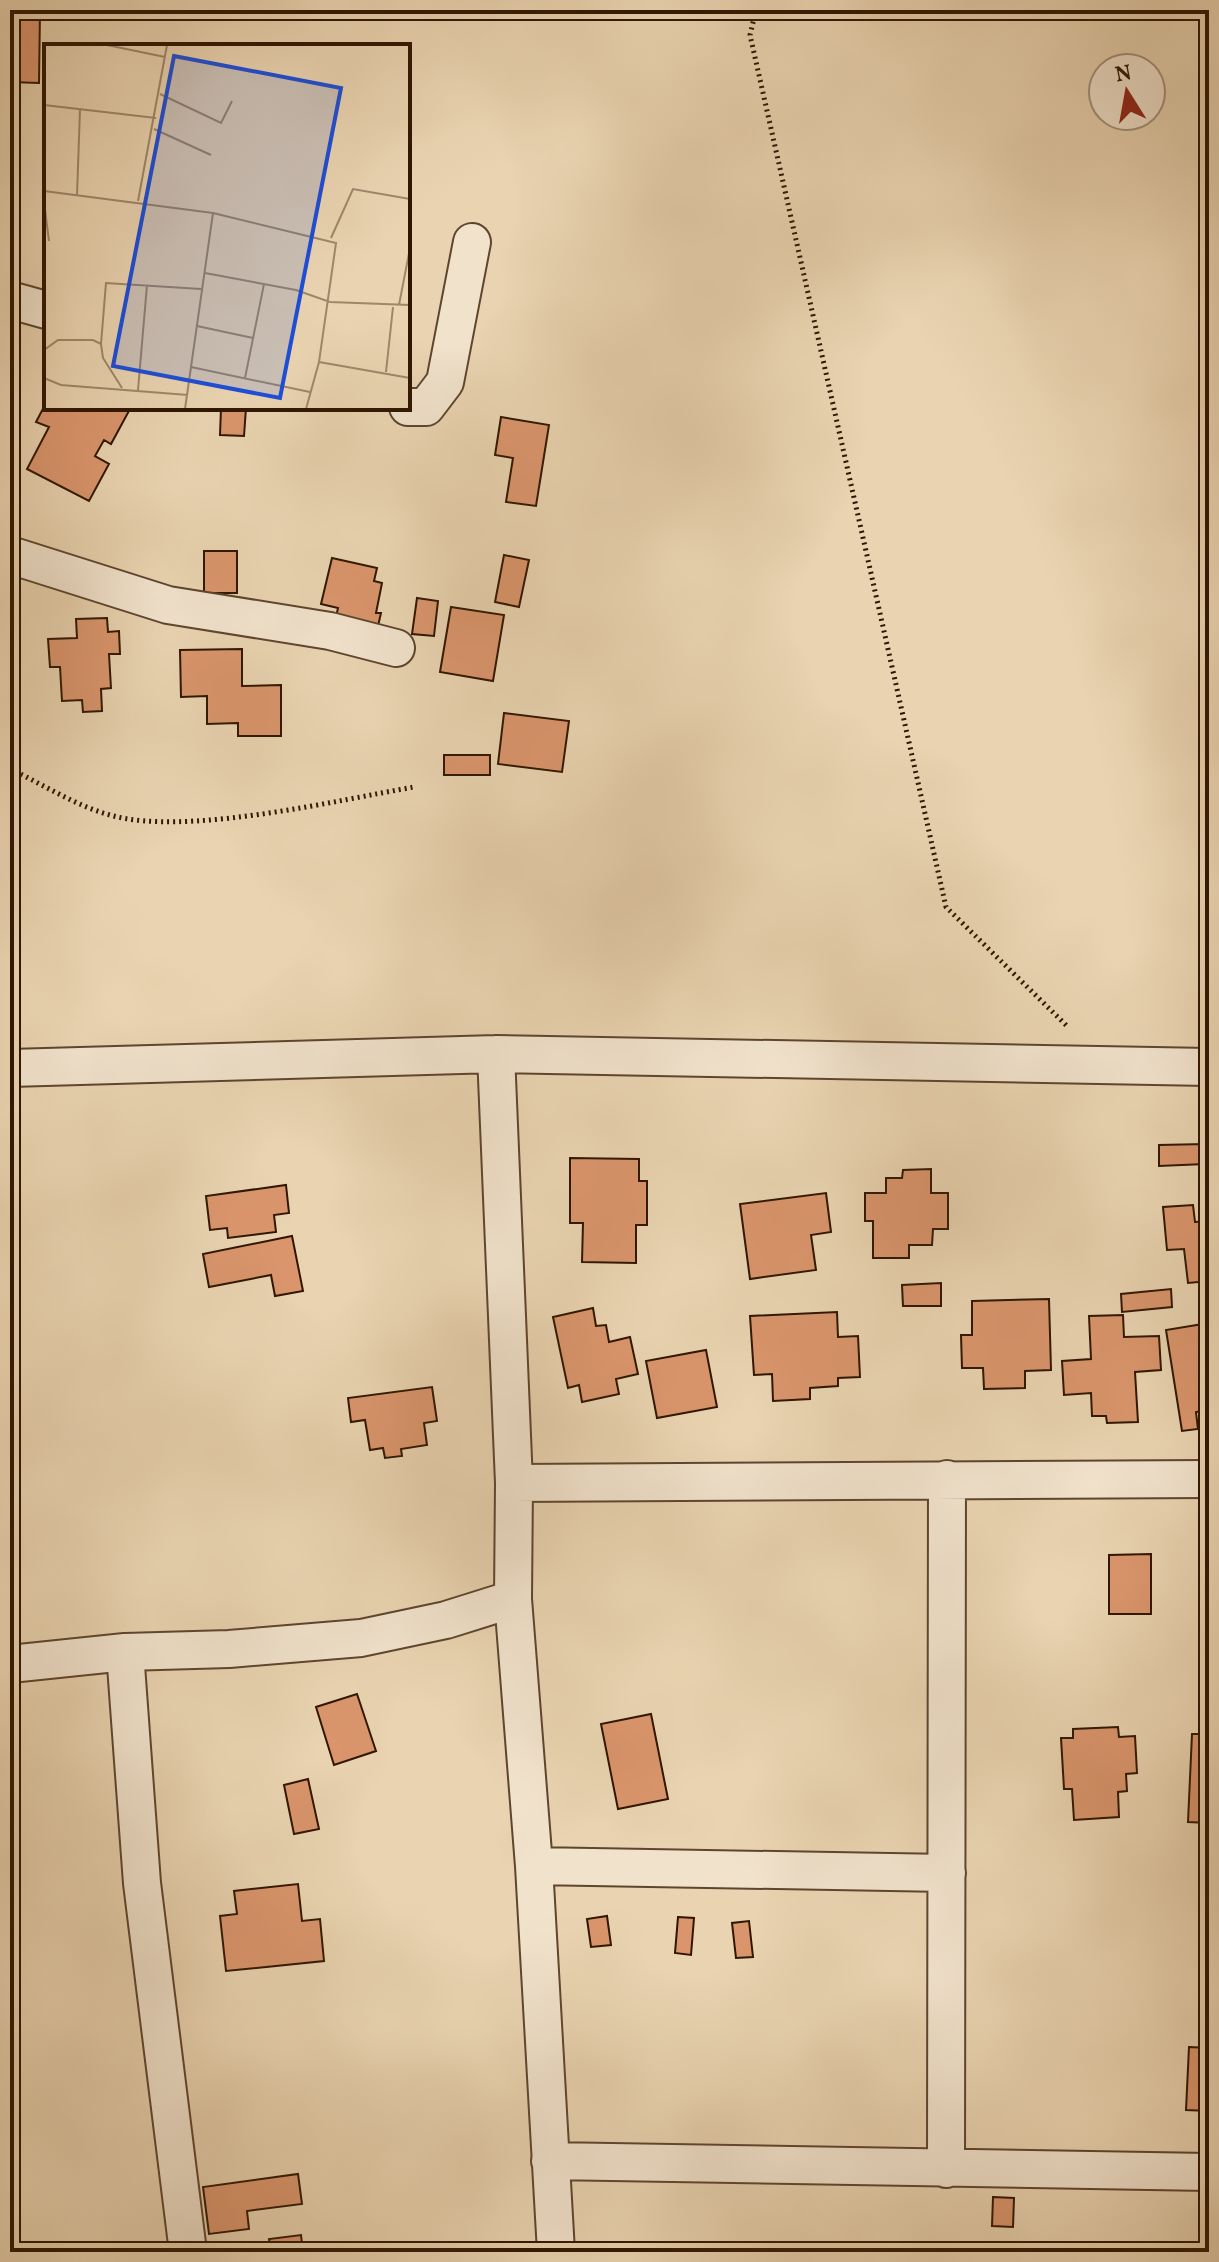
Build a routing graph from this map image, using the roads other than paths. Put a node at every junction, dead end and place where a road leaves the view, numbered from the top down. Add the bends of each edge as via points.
1 (472, 242) dead end
2 (10, 300) edge
3 (44, 309) edge
4 (410, 407) edge
5 (10, 555) edge
6 (396, 648) dead end
7 (496, 1054) junction
8 (1209, 1067) edge
9 (10, 1068) edge
10 (947, 1479) junction
11 (1209, 1479) edge
12 (514, 1483) junction
13 (513, 1599) junction
14 (125, 1652) junction
15 (10, 1664) edge
16 (534, 1866) junction
17 (947, 1873) junction
18 (550, 2161) junction
19 (946, 2169) junction
20 (1209, 2172) edge
21 (188, 2252) edge
22 (556, 2252) edge

1 - 4 street via 445,382 426,407
2 - 3 street
5 - 6 street via 168,605 330,631
7 - 8 street
7 - 9 street
7 - 12 street
10 - 11 street
10 - 12 street
10 - 17 street
12 - 13 street
13 - 14 street via 361,1638
13 - 16 street
14 - 15 street
14 - 21 street via 142,1883
16 - 17 street
16 - 18 street
17 - 19 street
18 - 19 street
18 - 22 street
19 - 20 street

